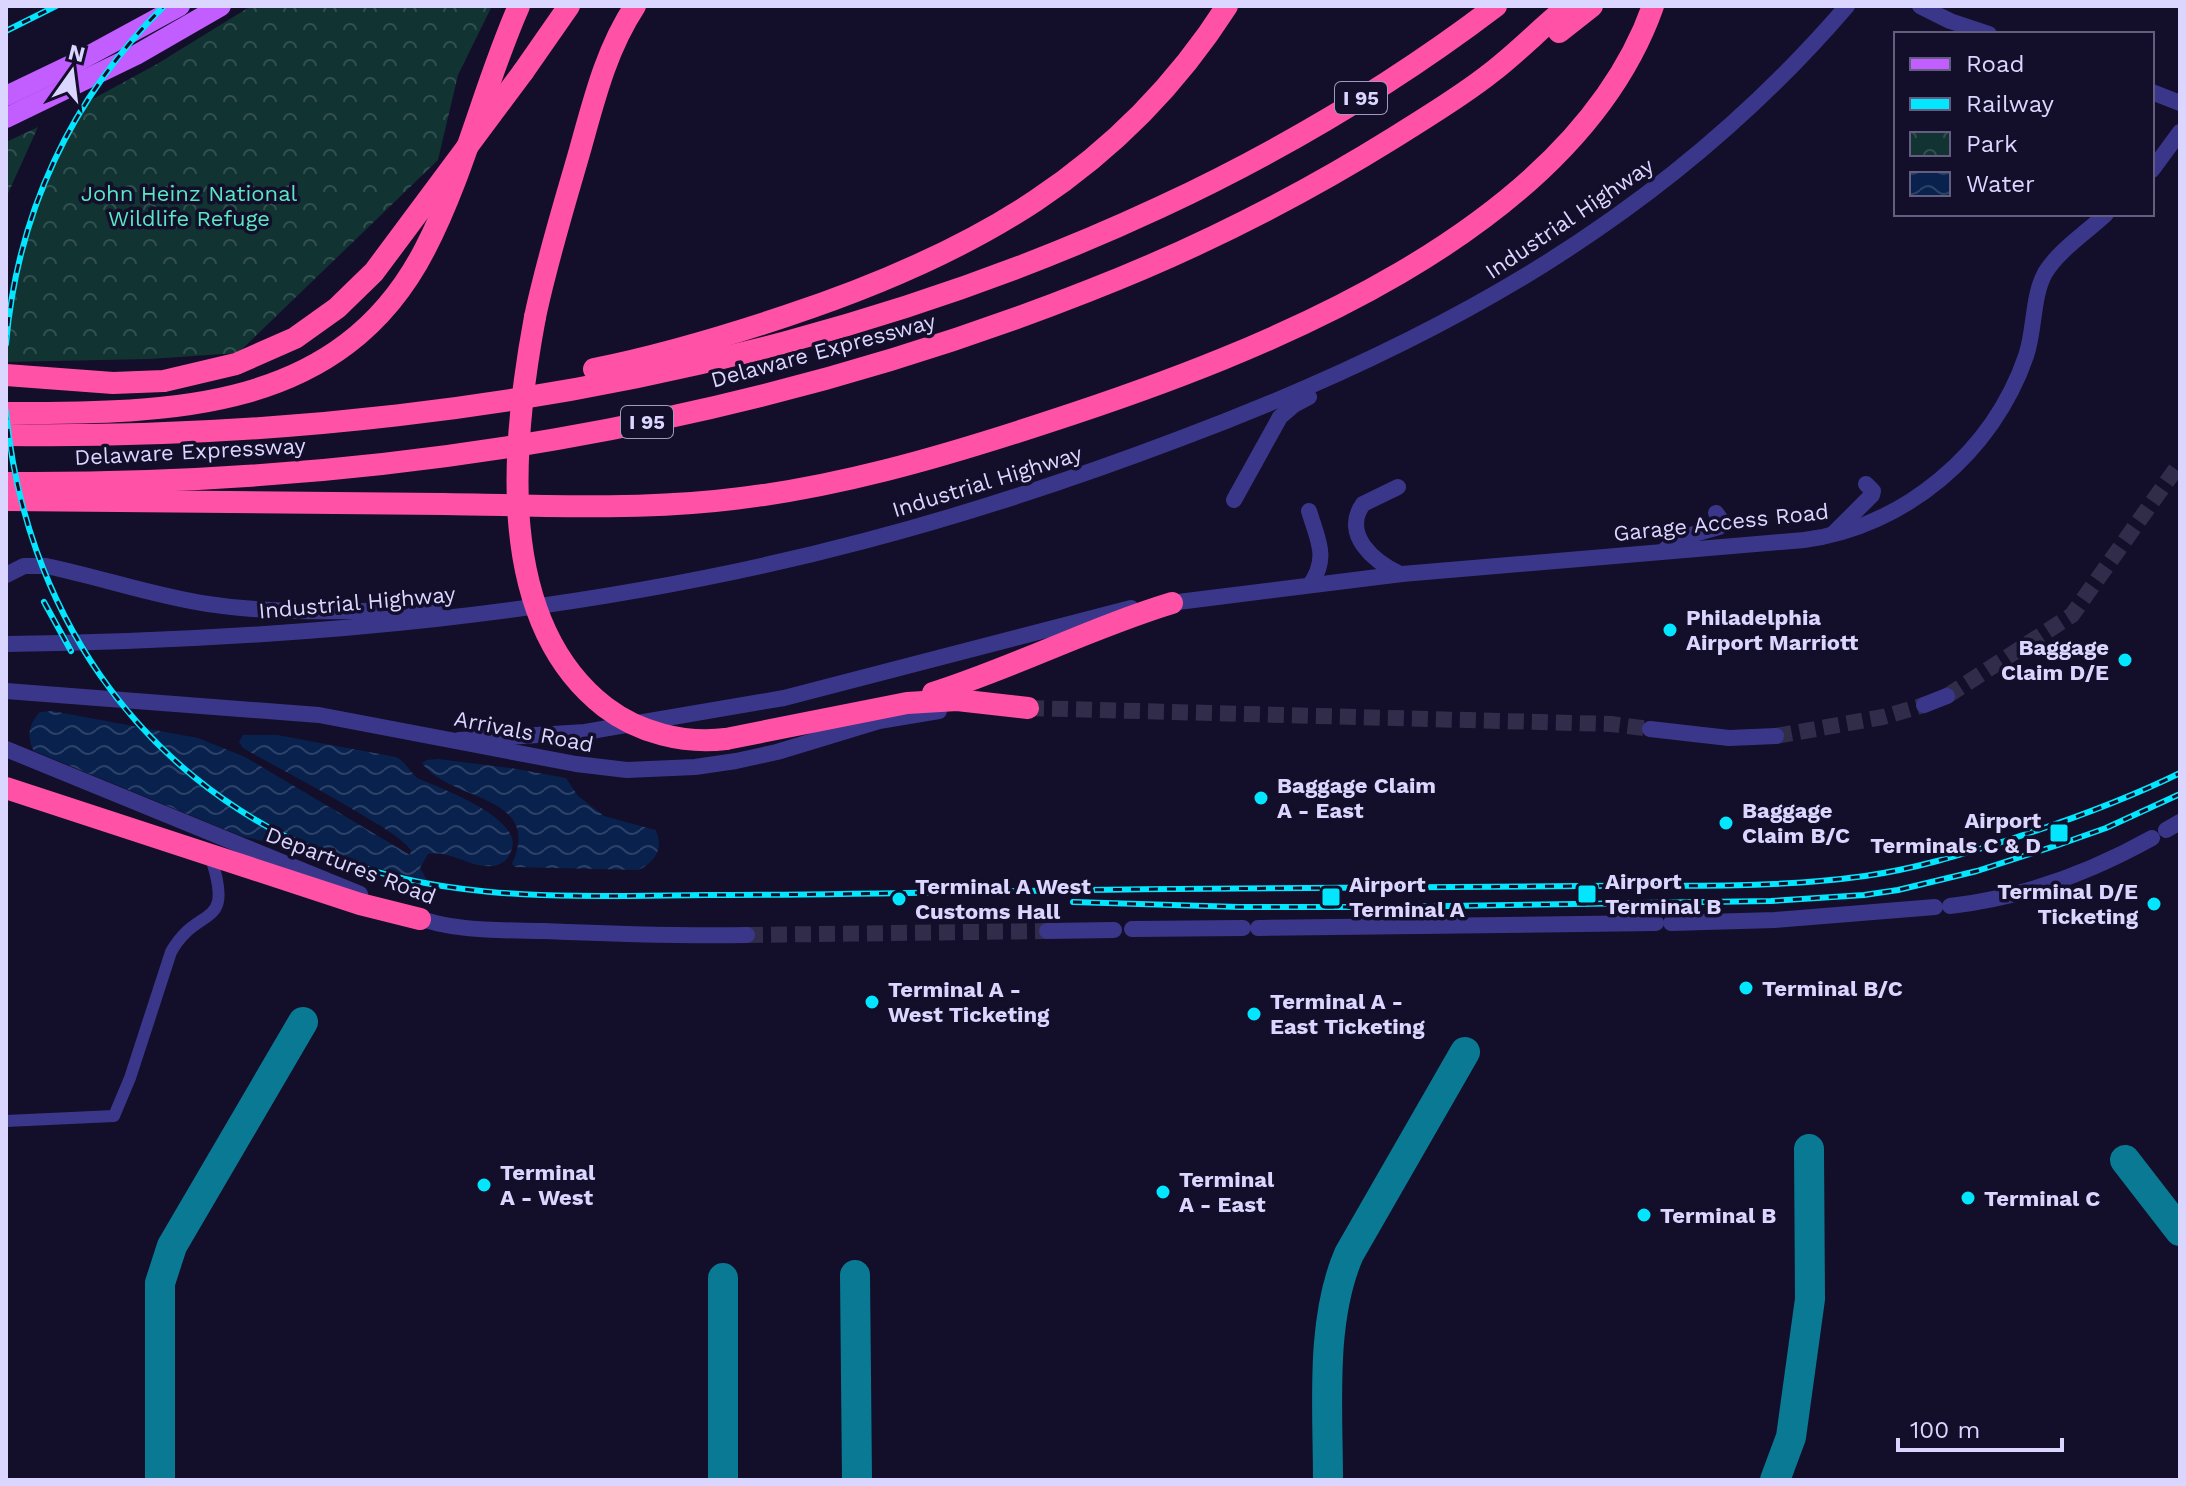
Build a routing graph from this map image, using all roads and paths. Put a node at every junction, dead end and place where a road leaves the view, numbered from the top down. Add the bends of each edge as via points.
1 (180, 6) edge
2 (221, 6) edge
3 (519, 6) edge
4 (569, 6) edge
5 (635, 6) edge
6 (644, 6) edge
7 (1227, 6) edge
8 (1496, 6) edge
9 (1568, 6) edge
10 (1592, 6) edge
11 (1653, 6) edge
12 (1847, 6) edge
13 (1920, 6) edge
14 (1983, 32) edge
15 (1493, 72) junction
16 (2154, 93) edge
17 (6, 96) edge
18 (2180, 103) edge
19 (6, 118) edge
20 (2180, 132) edge
21 (580, 149) junction
22 (2154, 167) edge
23 (2104, 216) edge
24 (1350, 369) junction
25 (6, 375) edge
26 (415, 412) junction
27 (6, 413) edge
28 (6, 435) edge
29 (6, 483) edge
30 (1866, 484) dead end
31 (1398, 487) dead end
32 (6, 500) edge
33 (1234, 500) dead end
34 (1309, 511) dead end
35 (1716, 513) dead end
36 (1833, 534) junction
37 (1664, 551) junction
38 (1402, 574) junction
39 (6, 575) edge
40 (1310, 585) junction
41 (1172, 603) junction
42 (521, 607) junction
43 (6, 644) edge
44 (6, 691) edge
45 (1947, 696) tunnel mouth
46 (894, 705) junction
47 (1924, 705) tunnel mouth
48 (1028, 708) joint
49 (1650, 729) tunnel mouth
50 (1776, 736) tunnel mouth
51 (459, 740) junction
52 (6, 749) edge
53 (6, 788) edge
54 (2166, 830) edge
55 (209, 854) junction
56 (420, 919) junction
57 (1132, 929) dead end
58 (1114, 930) dead end
59 (1047, 931) tunnel mouth
60 (747, 935) tunnel mouth
61 (6, 1121) edge

1 - 17 main road
2 - 19 main road via 136,55
3 - 27 highway via 425,250 401,288 352,340 299,374 218,401
4 - 25 highway, bridge via 374,272 295,338 236,364 164,381
5 - 21 highway via 605,66
6 - 21 highway via 616,55
7 - 26 highway via 1180,73 1120,135 1046,195 955,250 748,329
8 - 26 highway, Delaware Expressway / I 95 via 1383,85 1269,152 1140,218 1030,263 917,303 746,351 540,394
9 - 15 highway, Delaware Expressway / I 95
10 - 15 highway
11 - 32 highway via 1626,64 1583,124 1521,188 1454,239 1354,297 1239,352 1093,408 981,443 804,488 677,504
12 - 24 street, Industrial Highway via 1736,121 1619,217 1497,294
13 - 14 street
15 - 29 highway, Delaware Expressway / I 95 via 1324,180 1182,253 995,326 817,382 609,429 412,461 175,481
16 - 18 street
20 - 22 street
21 - 46 highway, bridge via 535,317 521,412 518,494 526,571 542,624 573,675 611,711 670,737 726,739
23 - 36 street, Garage Access Road via 2046,272 2021,370 1975,446 1906,504
24 - 33 street via 1284,413
24 - 42 street, Industrial Highway via 1124,460 939,521 736,571
26 - 28 highway, Delaware Expressway / I 95 via 208,432
30 - 36 street via 1872,495
31 - 38 street via 1363,504 1356,525 1371,557
34 - 40 street via 1322,559
35 - 37 street via 1719,527 1676,539
36 - 37 street, Garage Access Road
37 - 38 street, Garage Access Road
38 - 40 street, Garage Access Road
39 - 42 street via 24,566 46,566 235,607
40 - 41 street, Garage Access Road
41 - 46 highway
41 - 51 street, Garage Access Road via 1120,610 756,704 585,732
42 - 43 street, Industrial Highway via 318,630
44 - 51 street, Arrivals Road via 319,715
45 - 47 street
46 - 48 highway via 957,700
48 - 51 street, Arrivals Road via 903,716 749,759 648,770 576,764
49 - 50 street via 1729,738
52 - 56 street, Departures Road
53 - 55 highway
54 - 57 street via 2056,882 1942,907 1775,920
55 - 56 highway
55 - 61 street via 219,885 218,904 171,952 114,1116
56 - 60 street, Departures Road via 504,930
58 - 59 street

